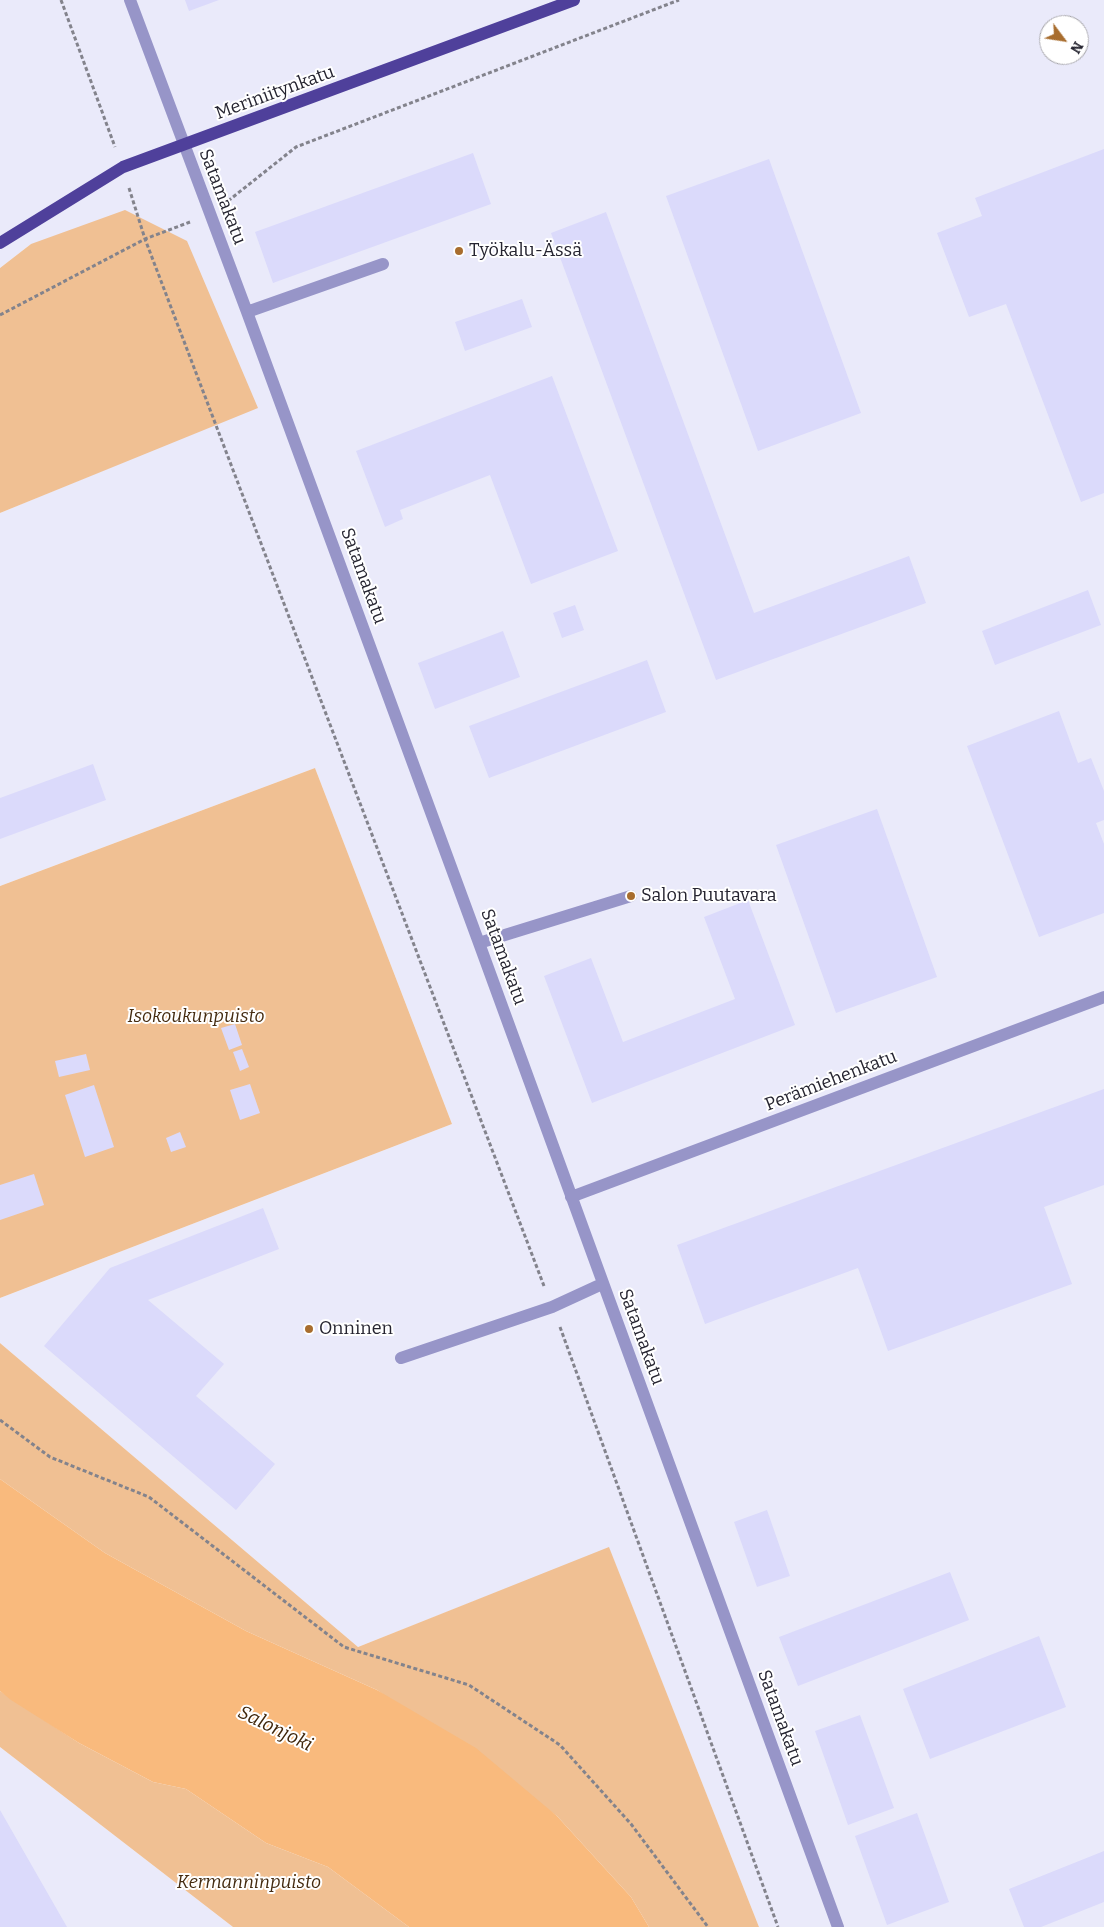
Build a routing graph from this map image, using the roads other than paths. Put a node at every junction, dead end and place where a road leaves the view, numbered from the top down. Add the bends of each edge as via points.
1 (130, 0) edge
2 (574, 0) edge
3 (184, 146) junction
4 (0, 243) edge
5 (382, 264) dead end
6 (247, 312) junction
7 (631, 896) dead end
8 (479, 943) junction
9 (1104, 997) edge
10 (571, 1197) junction
11 (602, 1284) junction
12 (401, 1358) dead end
13 (838, 1927) edge

1 - 3 street, Satamakatu
2 - 3 main road, Meriniitynkatu
3 - 4 main road, Meriniitynkatu via 123,167
3 - 6 street, Satamakatu
5 - 6 street
6 - 8 street, Satamakatu
7 - 8 street
8 - 10 street, Satamakatu
9 - 10 street, Perämiehenkatu
10 - 11 street, Satamakatu
11 - 12 street via 552,1307
11 - 13 street, Satamakatu

